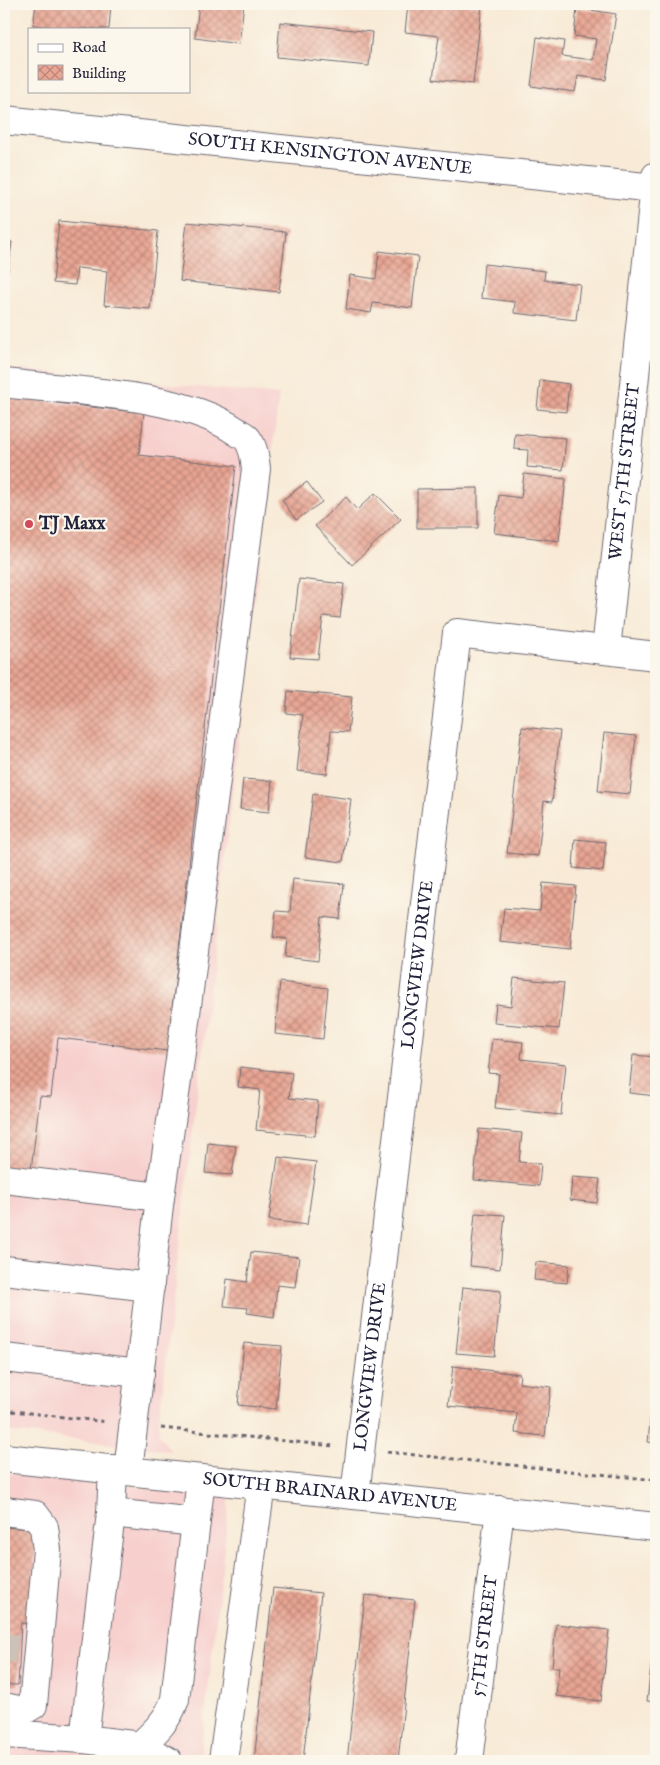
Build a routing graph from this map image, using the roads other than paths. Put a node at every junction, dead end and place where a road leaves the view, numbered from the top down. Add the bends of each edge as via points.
1 (4, 120) edge
2 (656, 182) edge
3 (4, 383) edge
4 (606, 650) junction
5 (656, 656) edge
6 (4, 1178) edge
7 (160, 1197) junction
8 (4, 1270) edge
9 (150, 1287) junction
10 (4, 1358) edge
11 (140, 1373) junction
12 (4, 1458) edge
13 (121, 1470) junction
14 (201, 1479) junction
15 (261, 1485) junction
16 (355, 1495) junction
17 (500, 1510) junction
18 (4, 1511) edge
19 (111, 1513) junction
20 (196, 1522) junction
21 (656, 1527) edge
22 (4, 1707) edge
23 (4, 1734) edge
24 (84, 1739) junction
25 (154, 1755) edge
26 (223, 1761) edge
27 (469, 1761) edge

1 - 2 street, SOUTH KENSINGTON AVENUE
2 - 4 street, WEST 57TH STREET
3 - 7 street via 150,400 190,410 229,426 248,440 254,454 256,469
4 - 5 street, LONGVIEW DRIVE
4 - 16 street, LONGVIEW DRIVE via 457,633
6 - 7 street
7 - 9 street
8 - 9 street
9 - 11 street
10 - 11 street
11 - 13 street via 134,1426
12 - 13 street, SOUTH BRAINARD AVENUE
13 - 14 street, SOUTH BRAINARD AVENUE
13 - 19 street
14 - 15 street, SOUTH BRAINARD AVENUE
14 - 20 street
15 - 16 street, SOUTH BRAINARD AVENUE
15 - 26 street
16 - 17 street, SOUTH BRAINARD AVENUE
17 - 21 street, SOUTH BRAINARD AVENUE
17 - 27 street, 57TH STREET
18 - 22 street via 35,1515 44,1527 47,1550 28,1650 34,1705 23,1710
19 - 20 street
19 - 24 street
20 - 25 street via 174,1699 171,1712 162,1725
23 - 24 street
24 - 25 street

